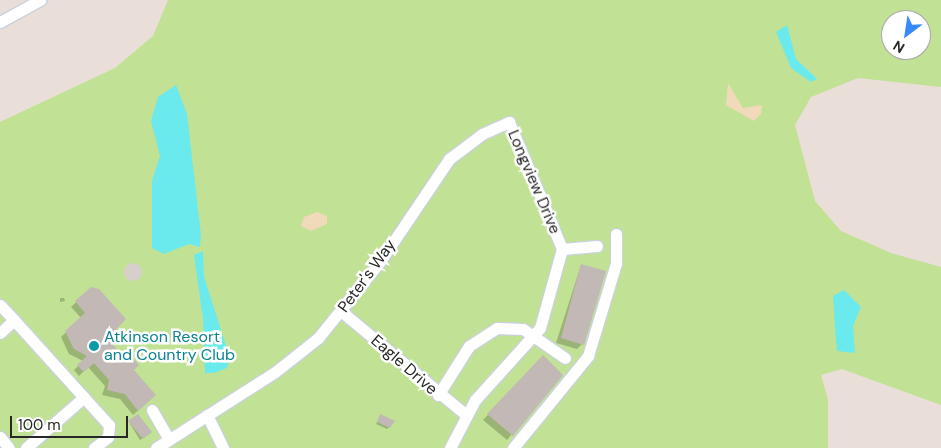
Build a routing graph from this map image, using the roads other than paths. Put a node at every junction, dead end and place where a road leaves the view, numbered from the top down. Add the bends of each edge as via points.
1 (40, 0) edge
2 (0, 22) edge
3 (509, 122) joint
4 (616, 234) dead end
5 (597, 246) dead end
6 (562, 249) junction
7 (0, 305) edge
8 (342, 312) junction
9 (14, 320) junction
10 (0, 332) edge
11 (534, 337) junction
12 (565, 358) dead end
13 (438, 395) junction
14 (84, 397) junction
15 (152, 410) dead end
16 (207, 415) junction
17 (466, 415) junction
18 (0, 437) edge
19 (169, 440) junction
20 (9, 448) edge
21 (26, 448) edge
22 (94, 448) edge
23 (156, 448) edge
24 (223, 448) edge
25 (450, 448) edge
26 (513, 448) edge

1 - 2 street
3 - 6 street, Longview Drive
3 - 8 street, Peter's Way via 465,145 440,170
4 - 26 street via 616,263 588,356
5 - 6 street
6 - 11 street, Longview Drive
7 - 9 street
8 - 13 street, Eagle Drive
8 - 16 street, Peter's Way via 290,361
9 - 10 street
9 - 14 street
11 - 12 street
11 - 13 street via 506,325 475,340
11 - 17 street, Longview Drive
13 - 17 street, Eagle Drive
14 - 21 street
14 - 22 street via 110,430
15 - 19 street
16 - 19 street, Peter's Way
16 - 24 street
17 - 25 street, Longview Drive
18 - 20 street
19 - 23 street, Peter's Way

